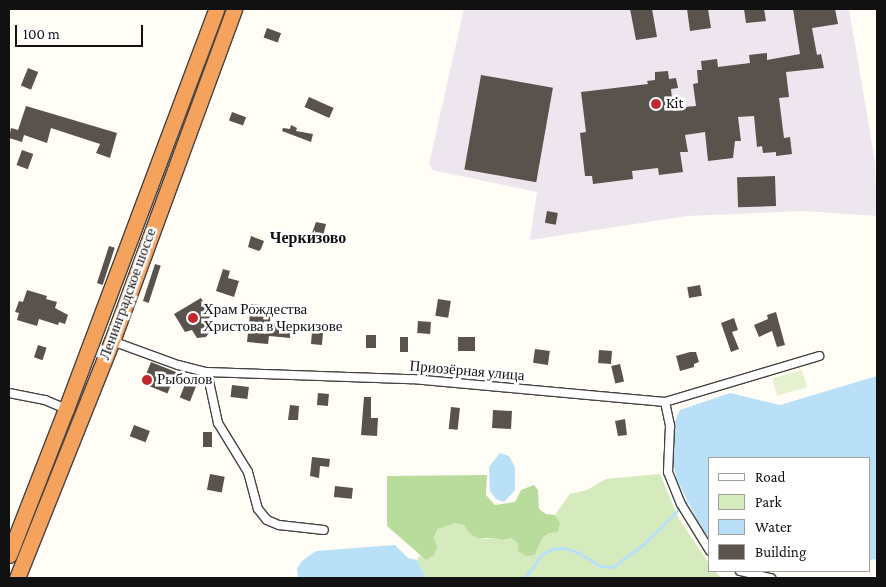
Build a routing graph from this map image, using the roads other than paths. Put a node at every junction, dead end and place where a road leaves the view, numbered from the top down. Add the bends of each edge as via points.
1 (216, 9) edge
2 (234, 9) edge
3 (112, 341) junction
4 (818, 356) dead end
5 (207, 372) junction
6 (9, 393) edge
7 (665, 402) junction
8 (66, 409) junction
9 (324, 530) dead end
10 (708, 548) edge
11 (9, 555) edge
12 (744, 572) edge
13 (17, 578) edge
14 (771, 578) edge

1 - 8 highway, Ленинградское шоссе
2 - 3 highway, Ленинградское шоссе
3 - 5 street, Приозёрная улица via 178,366
3 - 13 highway, Ленинградское шоссе
4 - 7 street, Приозёрная улица
5 - 7 street, Приозёрная улица via 412,379
5 - 9 street via 218,423 248,472 258,509 267,520 279,525
6 - 8 street via 45,400
7 - 10 street via 670,426 668,472 681,504
8 - 11 highway, Ленинградское шоссе
12 - 14 street

